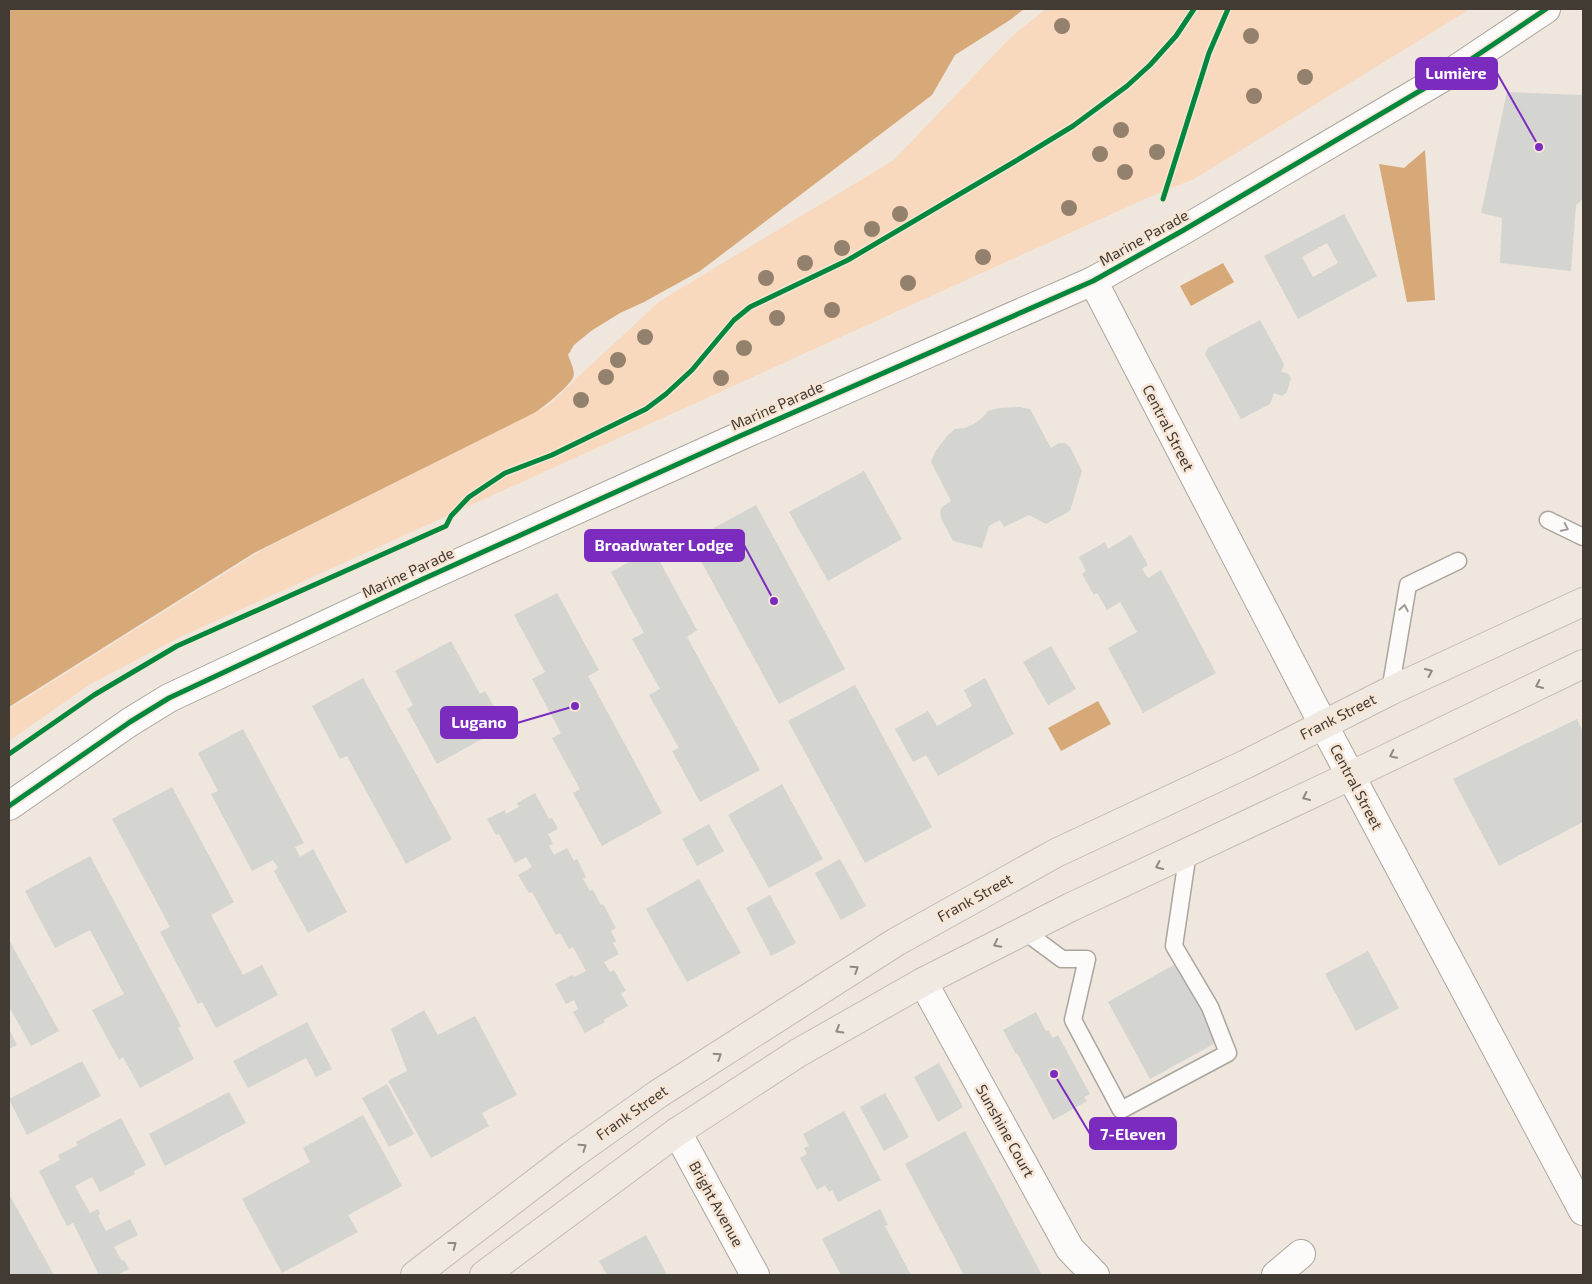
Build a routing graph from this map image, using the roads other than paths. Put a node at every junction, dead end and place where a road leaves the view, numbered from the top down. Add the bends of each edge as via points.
1 (1546, 9) edge
2 (1092, 281) junction
3 (1548, 520) dead end
4 (1583, 537) edge
5 (1458, 562) dead end
6 (1583, 602) edge
7 (1583, 664) edge
8 (1390, 691) junction
9 (1323, 724) junction
10 (1350, 776) junction
11 (9, 806) edge
12 (1188, 852) junction
13 (1024, 931) junction
14 (923, 982) junction
15 (677, 1132) junction
16 (1583, 1211) edge
17 (1301, 1254) dead end
18 (415, 1275) edge
19 (484, 1275) edge
20 (755, 1275) edge
21 (1095, 1275) edge
22 (1276, 1275) edge

1 - 2 street, Marine Parade via 1452,72
2 - 9 street, Central Street
2 - 11 street, Marine Parade via 423,579 169,698
3 -> 4 lane
8 -> 5 lane via 1408,585
8 -> 6 highway, Frank Street
7 -> 10 highway
8 - 9 highway, Frank Street
9 - 10 street, Central Street
18 -> 9 highway, Frank Street via 658,1094 896,942 1056,853 1246,764
10 -> 12 highway
10 - 16 street, Central Street
12 -> 13 highway
12 - 13 lane via 1174,946 1210,1007 1228,1053 1121,1110 1073,1020 1087,959 1062,959
13 -> 14 highway
14 -> 15 highway via 798,1053
14 - 21 street, Sunshine Court via 1070,1249
15 - 19 highway
15 - 20 street, Bright Avenue
17 - 22 street

